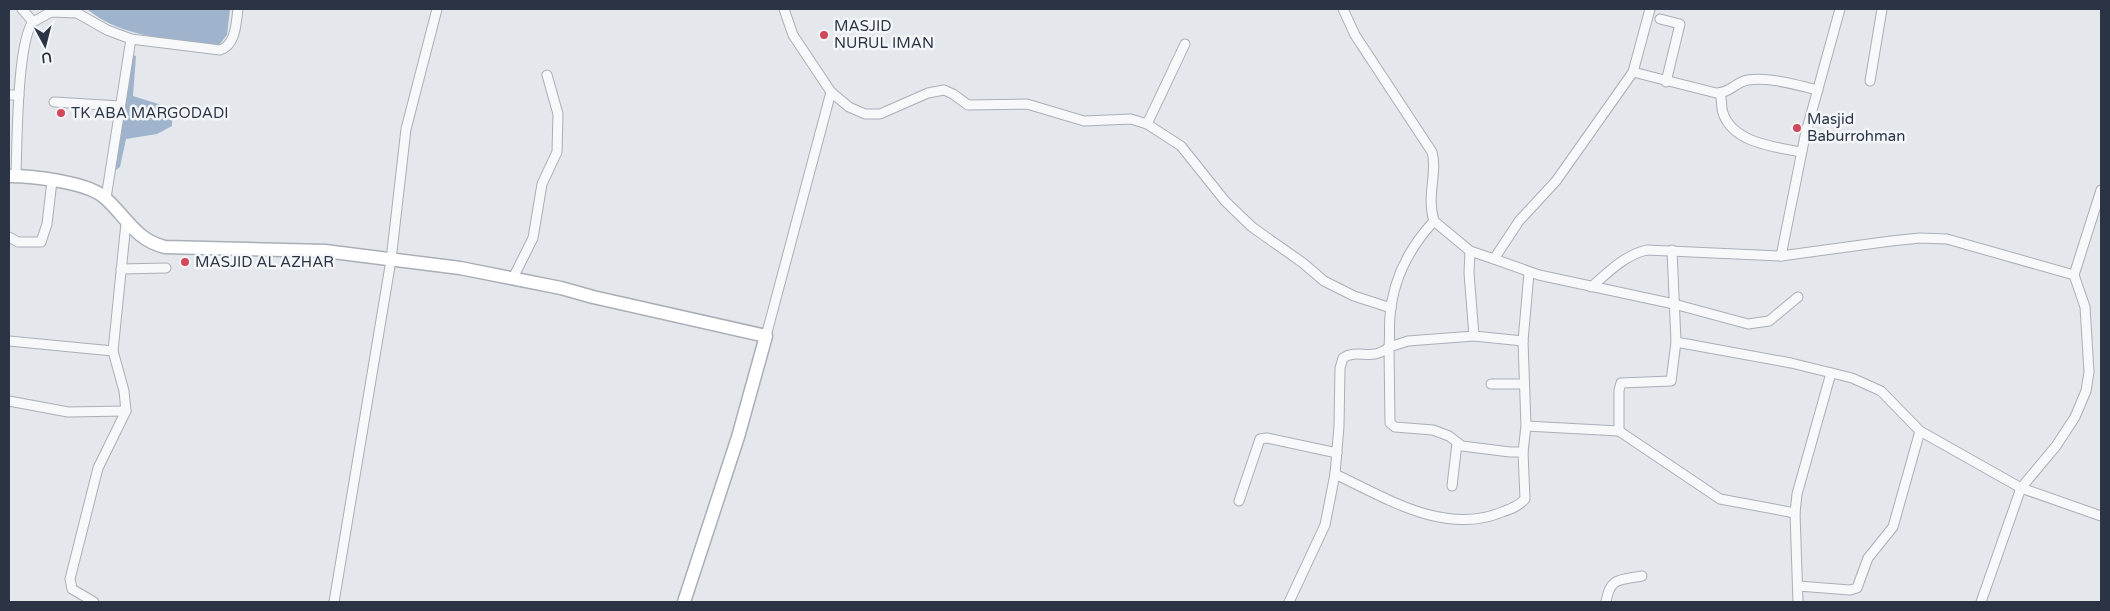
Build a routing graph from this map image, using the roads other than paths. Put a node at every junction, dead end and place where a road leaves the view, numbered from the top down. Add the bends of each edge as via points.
1 (22, 9) edge
2 (238, 9) edge
3 (438, 9) edge
4 (784, 9) edge
5 (1343, 9) edge
6 (1650, 9) edge
7 (1840, 9) edge
8 (1882, 9) edge
9 (59, 10) edge
10 (1660, 19) dead end
11 (33, 22) junction
12 (131, 39) junction
13 (1185, 44) dead end
14 (1633, 72) junction
15 (548, 75) dead end
16 (1870, 81) dead end
17 (1666, 82) junction
18 (1818, 90) junction
19 (830, 92) junction
20 (1720, 93) junction
21 (9, 95) edge
22 (20, 95) junction
23 (54, 102) dead end
24 (120, 106) junction
25 (1147, 124) junction
26 (1801, 152) junction
27 (12, 176) edge
28 (52, 181) junction
29 (2101, 190) edge
30 (106, 198) junction
31 (1434, 222) junction
32 (126, 223) junction
33 (9, 236) edge
34 (1672, 250) junction
35 (1470, 251) junction
36 (1781, 256) junction
37 (1494, 259) junction
38 (390, 260) junction
39 (166, 268) dead end
40 (121, 269) junction
41 (1529, 272) junction
42 (2074, 275) junction
43 (513, 278) junction
44 (1591, 287) junction
45 (1798, 297) dead end
46 (1674, 304) junction
47 (1391, 308) junction
48 (766, 336) junction
49 (1474, 336) junction
50 (9, 341) edge
51 (1522, 341) junction
52 (1676, 342) junction
53 (1388, 347) junction
54 (113, 351) junction
55 (1831, 373) junction
56 (1491, 384) dead end
57 (1524, 384) junction
58 (9, 401) edge
59 (126, 411) junction
60 (1526, 426) junction
61 (1619, 431) junction
62 (1920, 431) junction
63 (1457, 443) junction
64 (1523, 452) junction
65 (1336, 454) junction
66 (1335, 474) junction
67 (1452, 486) dead end
68 (2021, 488) junction
69 (1240, 501) dead end
70 (1795, 513) junction
71 (2101, 516) edge
72 (1642, 576) dead end
73 (1798, 586) junction
74 (90, 600) edge
75 (334, 602) edge
76 (684, 602) edge
77 (1289, 602) edge
78 (1606, 602) edge
79 (1798, 602) edge
80 (1981, 602) edge

1 - 11 street
2 - 12 street via 234,34 228,46 220,50
3 - 38 street via 406,129
4 - 19 street via 793,35
5 - 31 street via 1355,35 1432,152 1434,163 1430,192
6 - 14 street
7 - 18 street
8 - 16 street
9 - 11 street
9 - 12 street via 76,13
10 - 17 street via 1680,24
11 - 22 street via 26,31
12 - 24 street
13 - 25 street
14 - 17 street
14 - 37 street via 1556,181 1519,221
15 - 43 street via 558,114 557,152 542,184 533,238
17 - 20 street
18 - 20 street via 1780,82 1748,80
18 - 26 street
19 - 25 street via 849,107 865,114 880,114 944,90 968,105 1027,104 1084,121 1131,119
19 - 48 street
20 - 26 street via 1723,113 1736,132 1766,145
21 - 22 street
22 - 27 street
23 - 24 street
24 - 30 street
25 - 47 street via 1181,146 1225,201 1252,228 1304,263 1324,281 1354,296
26 - 36 street
27 - 28 street
28 - 30 street via 86,186
28 - 33 street via 47,224 41,242 18,242
29 - 42 street
30 - 32 street
31 - 35 street
31 - 47 street via 1415,241 1408,255 1399,274
32 - 38 street via 151,243 165,247 325,251
32 - 40 street
34 - 36 street
34 - 44 street via 1638,252
34 - 46 street
35 - 37 street
35 - 49 street
36 - 42 street via 1891,241 1947,239
37 - 41 street
38 - 43 street
38 - 75 street
39 - 40 street
40 - 54 street
41 - 44 street
41 - 51 street
42 - 68 street via 2085,307 2089,372 2086,391 2075,417 2056,446
43 - 48 street
44 - 46 street
45 - 46 street via 1775,317 1754,324
46 - 52 street
47 - 53 street
48 - 76 street via 735,446
49 - 51 street
49 - 53 street
50 - 54 street
51 - 57 street
52 - 55 street
52 - 61 street via 1671,381 1621,383
53 - 63 street via 1391,425 1434,430
53 - 65 street via 1375,355 1346,356 1340,362
54 - 59 street
55 - 62 street via 1881,391
55 - 70 street via 1799,486
56 - 57 street
57 - 60 street
58 - 59 street via 68,412
59 - 74 street via 104,454 90,492 70,579 72,589
60 - 61 street
60 - 64 street
61 - 70 street via 1720,499
62 - 68 street
62 - 73 street via 1893,527 1868,558 1857,588
63 - 64 street
63 - 67 street
64 - 66 street via 1525,499 1521,504 1485,520 1466,522 1435,516 1398,504
65 - 66 street
65 - 69 street via 1260,438
66 - 77 street via 1320,539
68 - 71 street
68 - 80 street
70 - 73 street
72 - 78 street via 1612,583
73 - 79 street

